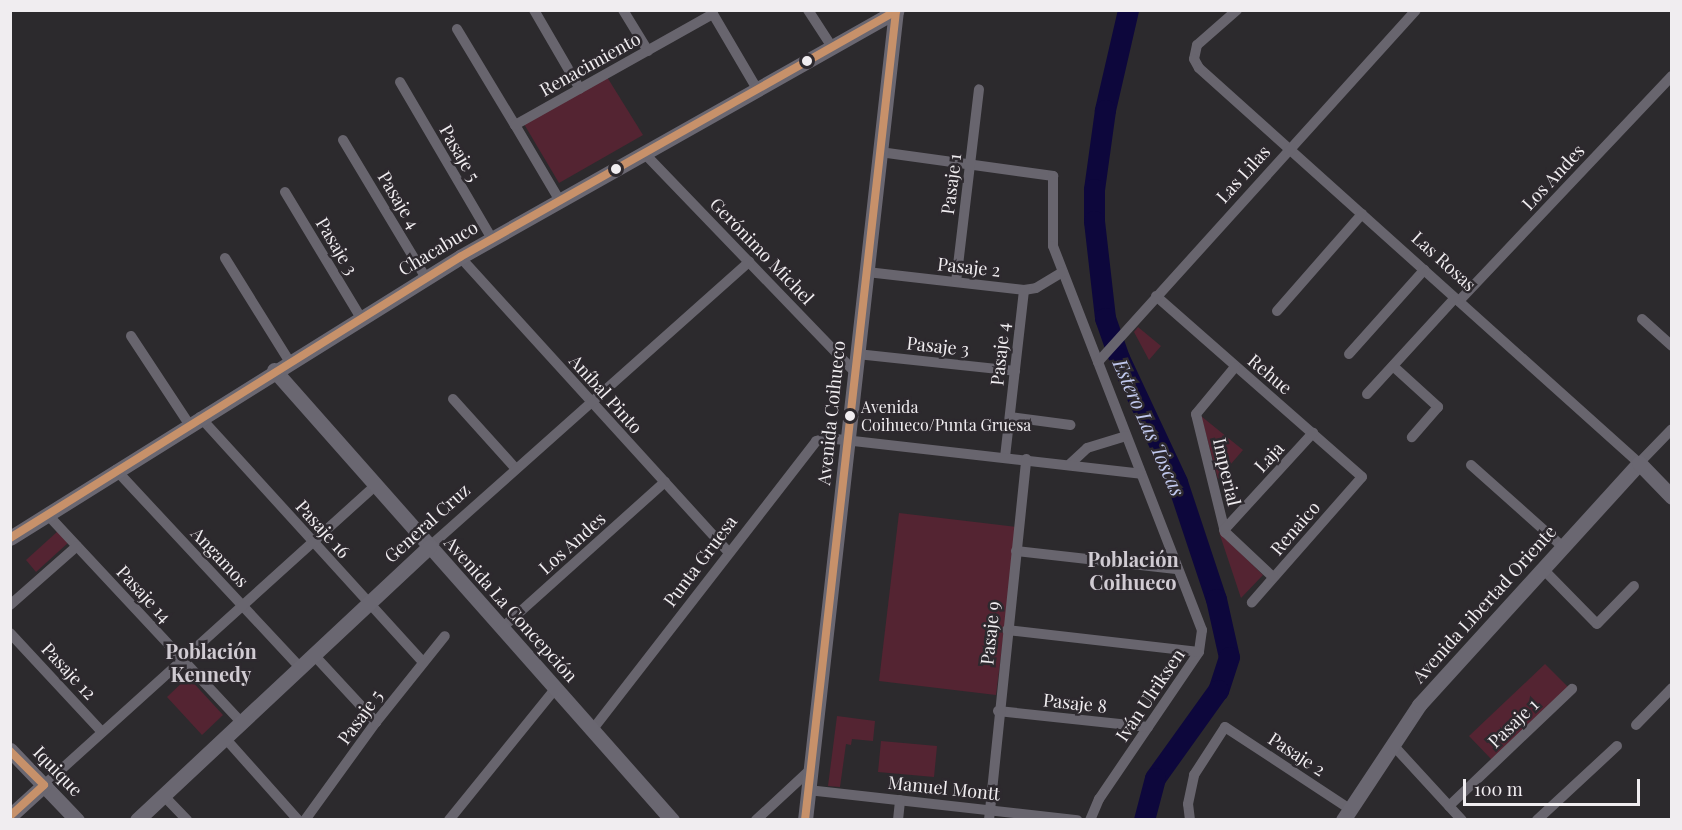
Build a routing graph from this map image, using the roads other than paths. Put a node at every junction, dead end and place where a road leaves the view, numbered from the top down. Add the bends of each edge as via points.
1 (534, 10) edge
2 (623, 10) edge
3 (808, 10) edge
4 (1237, 10) edge
5 (1416, 10) edge
6 (896, 11) edge
7 (712, 12) edge
8 (458, 29) dead end
9 (832, 47) junction
10 (648, 51) junction
11 (1671, 76) edge
12 (400, 82) dead end
13 (580, 88) junction
14 (757, 89) junction
15 (979, 89) dead end
16 (515, 124) junction
17 (343, 140) dead end
18 (1288, 148) junction
19 (880, 152) junction
20 (644, 153) junction
21 (970, 162) junction
22 (285, 192) dead end
23 (560, 201) junction
24 (1362, 214) junction
25 (492, 239) junction
26 (460, 257) junction
27 (225, 258) dead end
28 (749, 262) junction
29 (1424, 270) junction
30 (867, 272) junction
31 (1063, 272) junction
32 (426, 278) junction
33 (957, 282) junction
34 (1024, 290) junction
35 (1156, 296) junction
36 (1457, 299) junction
37 (1277, 311) dead end
38 (361, 318) junction
39 (1642, 319) dead end
40 (131, 336) dead end
41 (1671, 346) edge
42 (857, 354) junction
43 (1349, 354) dead end
44 (289, 361) junction
45 (1098, 362) junction
46 (1393, 366) junction
47 (1235, 367) junction
48 (274, 370) junction
49 (1015, 371) junction
50 (855, 372) junction
51 (1367, 394) dead end
52 (453, 399) dead end
53 (592, 402) junction
54 (1010, 417) junction
55 (194, 421) junction
56 (1070, 425) dead end
57 (1671, 429) edge
58 (1313, 433) junction
59 (1126, 436) junction
60 (1412, 436) dead end
61 (848, 440) junction
62 (1005, 457) junction
63 (1026, 459) junction
64 (1639, 463) junction
65 (1070, 464) junction
66 (1471, 465) dead end
67 (516, 469) junction
68 (116, 470) junction
69 (1141, 474) junction
70 (1362, 477) joint
71 (665, 482) junction
72 (375, 486) junction
73 (1671, 497) edge
74 (47, 514) junction
75 (1224, 530) junction
76 (10, 538) edge
77 (313, 542) junction
78 (77, 546) junction
79 (1562, 546) junction
80 (429, 547) junction
81 (1016, 551) junction
82 (728, 552) junction
83 (1542, 568) junction
84 (1176, 569) junction
85 (1273, 578) junction
86 (1634, 586) dead end
87 (1252, 602) dead end
88 (369, 603) junction
89 (10, 605) edge
90 (243, 605) junction
91 (502, 628) junction
92 (1007, 630) junction
93 (10, 633) edge
94 (446, 636) dead end
95 (1199, 652) junction
96 (314, 654) junction
97 (183, 660) junction
98 (422, 661) junction
99 (300, 667) junction
100 (556, 688) junction
101 (1671, 688) edge
102 (1572, 689) dead end
103 (998, 711) junction
104 (241, 722) junction
105 (376, 722) junction
106 (1636, 725) dead end
107 (1148, 727) junction
108 (593, 729) junction
109 (102, 732) junction
110 (225, 738) junction
111 (1392, 744) junction
112 (1617, 746) dead end
113 (10, 750) edge
114 (811, 769) junction
115 (44, 785) junction
116 (808, 790) junction
117 (163, 795) junction
118 (900, 800) junction
119 (1449, 806) junction
120 (1347, 814) edge
121 (989, 815) edge
122 (10, 816) edge
123 (76, 819) edge
124 (137, 819) edge
125 (187, 819) edge
126 (298, 819) edge
127 (305, 819) edge
128 (450, 819) edge
129 (672, 819) edge
130 (756, 819) edge
131 (805, 819) edge
132 (898, 819) edge
133 (1077, 819) edge
134 (1090, 819) edge
135 (1190, 819) edge
136 (1462, 819) edge
137 (1537, 819) edge

1 - 13 street
2 - 10 street
3 - 9 street
4 - 18 street, Las Rosas via 1200,42 1193,54 1199,68
5 - 18 street, Las Lilas
6 - 9 street, Chacabuco
6 - 19 street, Avenida Coihueco
7 - 10 street, Renacimiento
7 - 14 street, Renacimiento
8 - 16 street
9 - 14 street, Chacabuco
10 - 13 street, Renacimiento
11 - 36 street, Los Andes
12 - 25 street, Pasaje 5
13 - 16 street, Renacimiento
14 - 20 street, Chacabuco
15 - 21 street, Pasaje 1
16 - 23 street
17 - 32 street, Pasaje 4
18 - 24 street, Las Rosas
18 - 35 street, Las Lilas
19 - 21 street
19 - 30 street, Avenida Coihueco
20 - 23 street, Chacabuco
20 - 28 street, Gerónimo Michel
21 - 31 street, Iván Ulriksen via 1053,176 1056,185 1051,237
21 - 33 street, Pasaje 1
22 - 38 street, Pasaje 3
23 - 25 street, Chacabuco
24 - 29 street, Las Rosas
24 - 37 street
25 - 26 street, Chacabuco
26 - 32 street, Chacabuco
26 - 53 street, Aníbal Pinto
27 - 44 street
28 - 50 street, Gerónimo Michel
28 - 53 street, General Cruz
29 - 36 street, Las Rosas
29 - 43 street
30 - 33 street, Pasaje 2
30 - 42 street, Avenida Coihueco
31 - 34 street, Pasaje 2 via 1036,288
31 - 45 street, Iván Ulriksen
32 - 38 street, Chacabuco
33 - 34 street, Pasaje 2
34 - 49 street, Pasaje 4
35 - 45 street, Las Lilas
35 - 47 street, Rehue
36 - 46 street, Los Andes
36 - 64 street, Las Rosas
38 - 44 street, Chacabuco
39 - 41 street
40 - 55 street
42 - 49 street, Pasaje 3
42 - 50 street, Avenida Coihueco
44 - 48 street, Chacabuco
45 - 59 street, Iván Ulriksen
46 - 51 street, Los Andes
46 - 60 street via 1438,407
47 - 58 street, Rehue
47 - 75 street, Imperial via 1196,414
48 - 55 street, Chacabuco
48 - 72 street, Avenida La Concepción
49 - 54 street, Pasaje 4
50 - 61 street, Avenida Coihueco
52 - 67 street
53 - 67 street, General Cruz
53 - 71 street, Aníbal Pinto
54 - 56 street
54 - 62 street, Pasaje 4
55 - 68 street, Chacabuco
55 - 77 street, Pasaje 16
57 - 64 street, Avenida Libertad Oriente
58 - 70 street, Rehue
58 - 75 street, Laja
59 - 65 street via 1087,448
59 - 69 street, Iván Ulriksen
61 - 62 street, Punta Gruesa
61 - 82 street, Punta Gruesa via 827,438 811,444
61 - 114 street, Avenida Coihueco
62 - 63 street, Punta Gruesa
63 - 65 street, Punta Gruesa
63 - 81 street, Pasaje 9
64 - 73 street, Las Rosas
64 - 79 street, Avenida Libertad Oriente
65 - 69 street, Punta Gruesa
66 - 79 street
67 - 80 street, General Cruz
68 - 74 street, Chacabuco
68 - 90 street, Angamos
69 - 84 street, Iván Ulriksen
70 - 85 street, Renaico
71 - 82 street, Aníbal Pinto
71 - 91 street, Los Andes
72 - 77 street
72 - 80 street, Avenida La Concepción
74 - 76 street, Chacabuco
74 - 78 street, Pasaje 14
75 - 85 street, Imperial
77 - 88 street, Pasaje 16
77 - 90 street
78 - 89 street
78 - 97 street, Pasaje 14
79 - 83 street, Avenida Libertad Oriente
80 - 88 street, General Cruz
80 - 91 street, Avenida La Concepción
81 - 84 street
81 - 92 street, Pasaje 9
82 - 108 street, Punta Gruesa
83 - 86 street via 1597,624
83 - 111 street, Avenida Libertad Oriente via 1430,692
84 - 95 street, Iván Ulriksen via 1202,630
85 - 87 street, Renaico
88 - 96 street, General Cruz
88 - 98 street, Pasaje 16
90 - 97 street
90 - 99 street, Angamos
91 - 100 street, Avenida La Concepción
92 - 95 street
92 - 103 street, Pasaje 9
93 - 109 street, Pasaje 12
94 - 98 street, Pasaje 5
95 - 107 street, Iván Ulriksen
96 - 99 street, General Cruz
96 - 105 street
97 - 104 street, Pasaje 14
97 - 109 street
98 - 105 street, Pasaje 5
99 - 104 street, General Cruz
100 - 108 street, Avenida La Concepción
100 - 128 street
101 - 106 street
102 - 119 street, Pasaje 1
103 - 107 street, Pasaje 8
103 - 121 street, Pasaje 9
104 - 110 street, General Cruz
105 - 127 street, Pasaje 5
107 - 134 street, Iván Ulriksen via 1099,799
108 - 129 street, Avenida La Concepción
109 - 115 street
110 - 117 street, General Cruz
110 - 126 street
111 - 119 street
111 - 120 street, Avenida Libertad Oriente
112 - 137 street
113 - 115 street, Iquique
114 - 116 street, Avenida Coihueco
114 - 130 street
115 - 122 street
115 - 123 street, Iquique
116 - 118 street, Manuel Montt
116 - 131 street, Avenida Coihueco
117 - 124 street, General Cruz
117 - 125 street
118 - 121 street, Manuel Montt
118 - 132 street
119 - 136 street
120 - 135 street, Pasaje 2 via 1225,727 1194,775 1188,804
121 - 133 street, Manuel Montt

